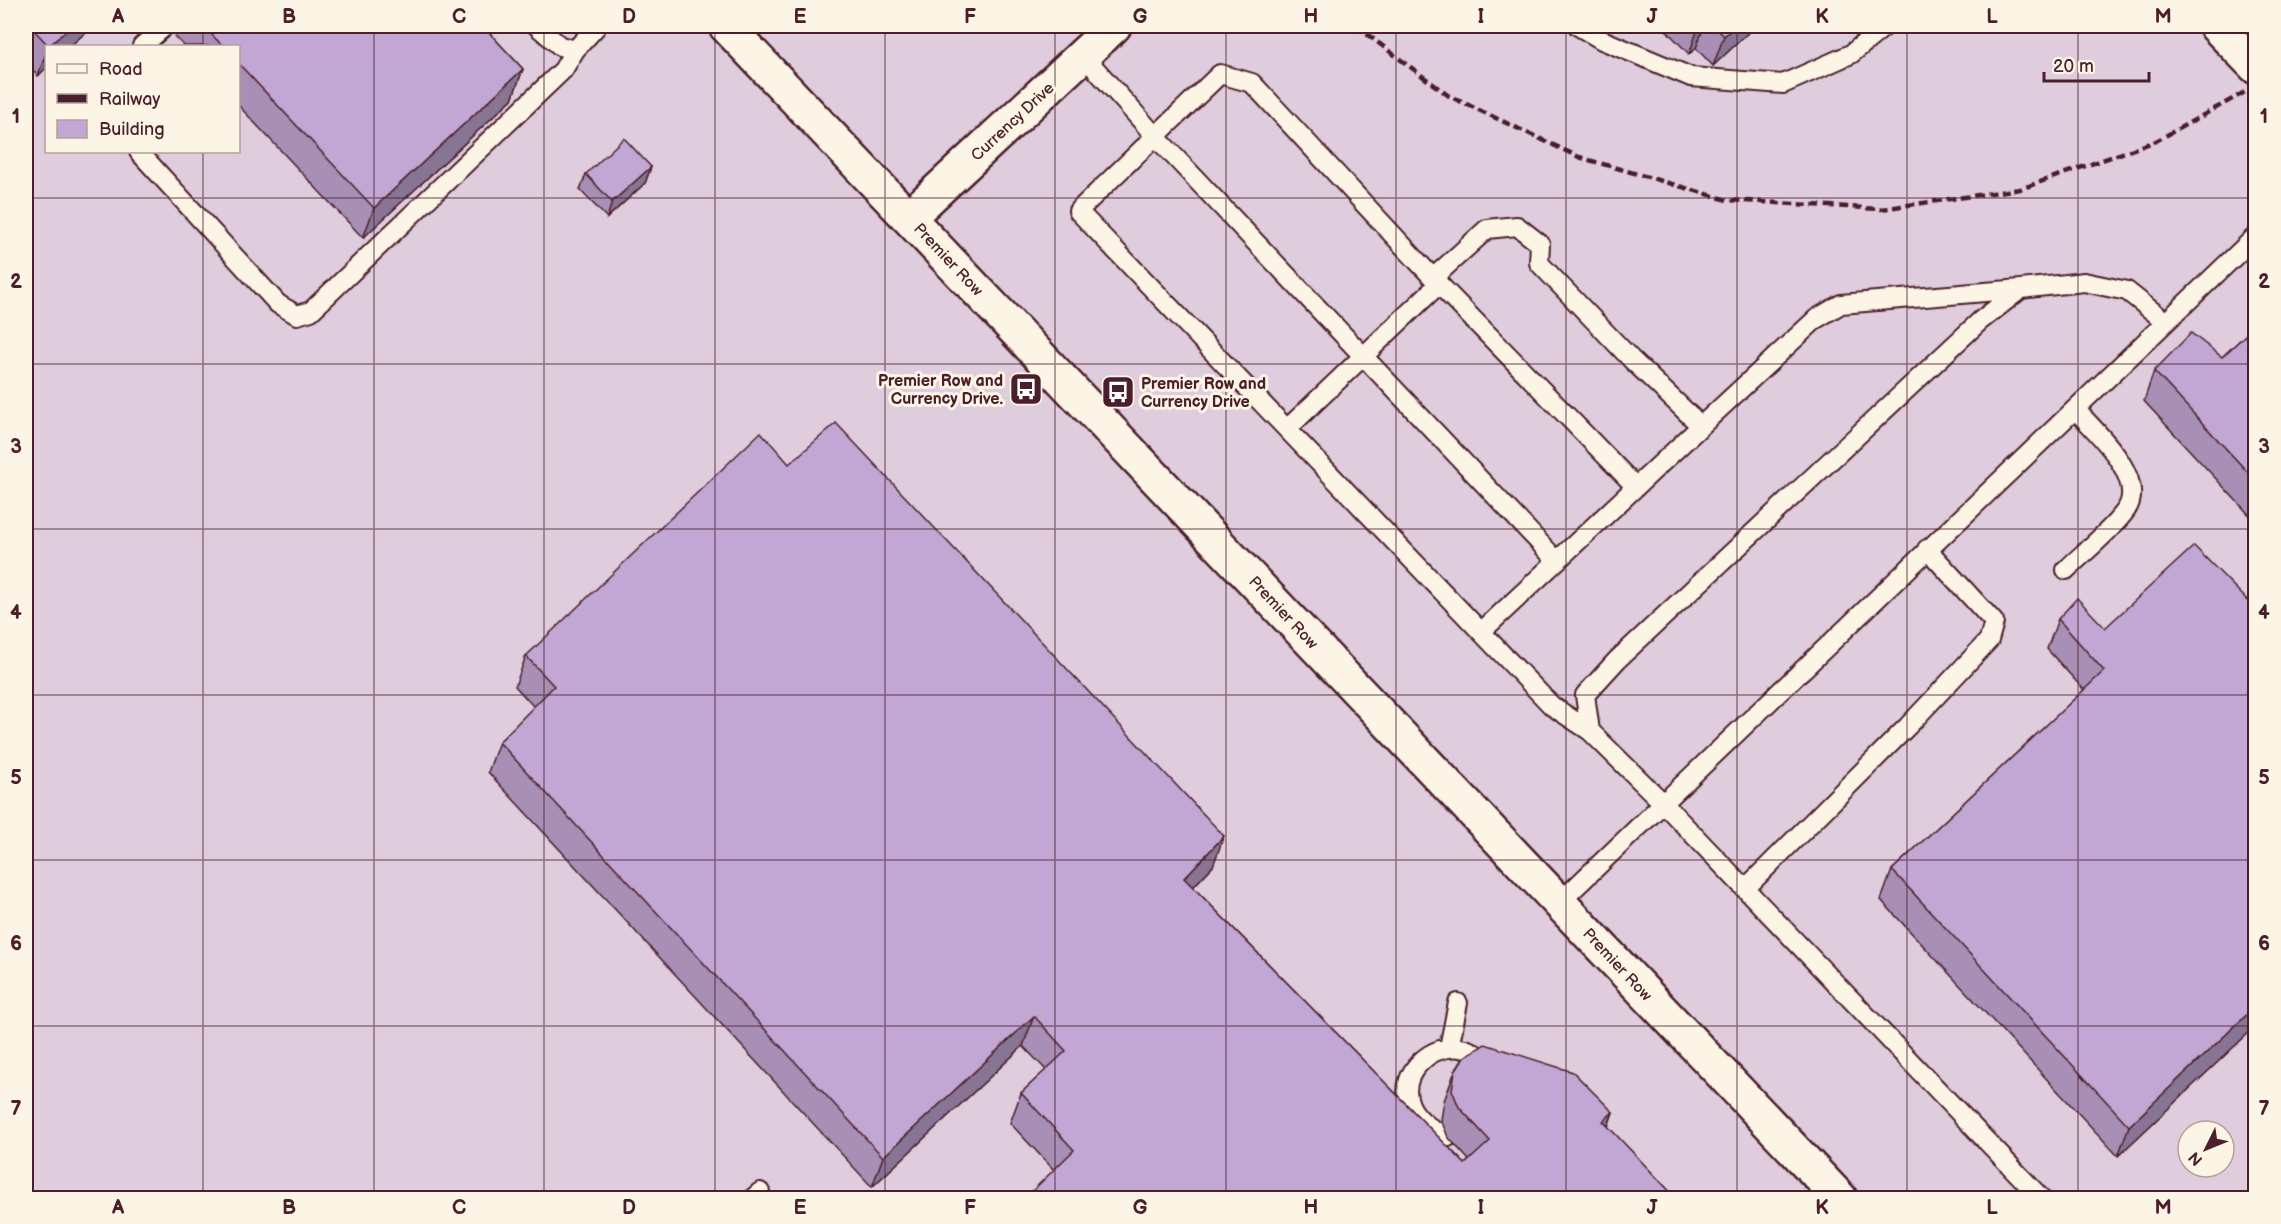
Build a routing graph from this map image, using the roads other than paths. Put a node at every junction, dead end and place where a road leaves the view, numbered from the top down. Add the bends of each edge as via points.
1 (165, 26) edge
2 (537, 26) edge
3 (597, 26) edge
4 (726, 26) edge
5 (1114, 26) edge
6 (1578, 26) edge
7 (1885, 26) edge
8 (2216, 26) edge
9 (143, 45) edge
10 (575, 50) junction
11 (1083, 55) junction
12 (2256, 67) edge
13 (1155, 137) junction
14 (140, 153) edge
15 (909, 217) junction
16 (2256, 236) edge
17 (1436, 281) junction
18 (2021, 289) junction
19 (2166, 322) junction
20 (1364, 354) junction
21 (2075, 409) junction
22 (1701, 426) junction
23 (1287, 429) junction
24 (1636, 487) junction
25 (1927, 549) junction
26 (1557, 561) junction
27 (2066, 570) dead end
28 (1481, 632) junction
29 (1590, 731) junction
30 (1663, 803) junction
31 (1745, 889) junction
32 (1559, 903) junction
33 (1458, 1003) dead end
34 (1449, 1048) junction
35 (1493, 1080) edge
36 (1448, 1137) dead end
37 (1840, 1198) edge
38 (2041, 1198) edge

1 - 9 lane
2 - 10 lane via 560,46
3 - 10 lane
4 - 15 street, Premier Row
5 - 11 street, Currency Drive
6 - 7 lane via 1691,77 1783,84 1851,54
8 - 12 street
10 - 14 lane via 563,70 320,303 297,315 278,304
11 - 13 lane
11 - 15 street, Currency Drive
13 - 17 lane via 1220,74 1252,83
13 - 20 lane
13 - 23 lane via 1078,212
15 - 32 street, Premier Row
16 - 19 lane
17 - 20 lane
17 - 22 lane via 1487,229 1517,226 1540,244 1539,263
17 - 24 lane
18 - 19 lane via 2084,282 2127,291
18 - 22 lane via 1840,303 1816,318
18 - 29 lane via 1980,321 1617,660 1584,695
19 - 21 lane
20 - 23 lane
20 - 26 lane
21 - 25 lane
21 - 27 lane via 2116,455 2131,490 2127,509
22 - 24 lane
23 - 28 lane
24 - 26 lane
25 - 30 lane
25 - 31 lane via 1994,622 1989,640
26 - 28 lane
28 - 29 lane via 1552,706
29 - 30 lane
30 - 31 lane
30 - 32 lane
31 - 38 lane
32 - 37 street, Premier Row
33 - 34 lane
34 - 35 lane via 1475,1055
34 - 36 lane via 1422,1059 1408,1083 1412,1111 1421,1123

